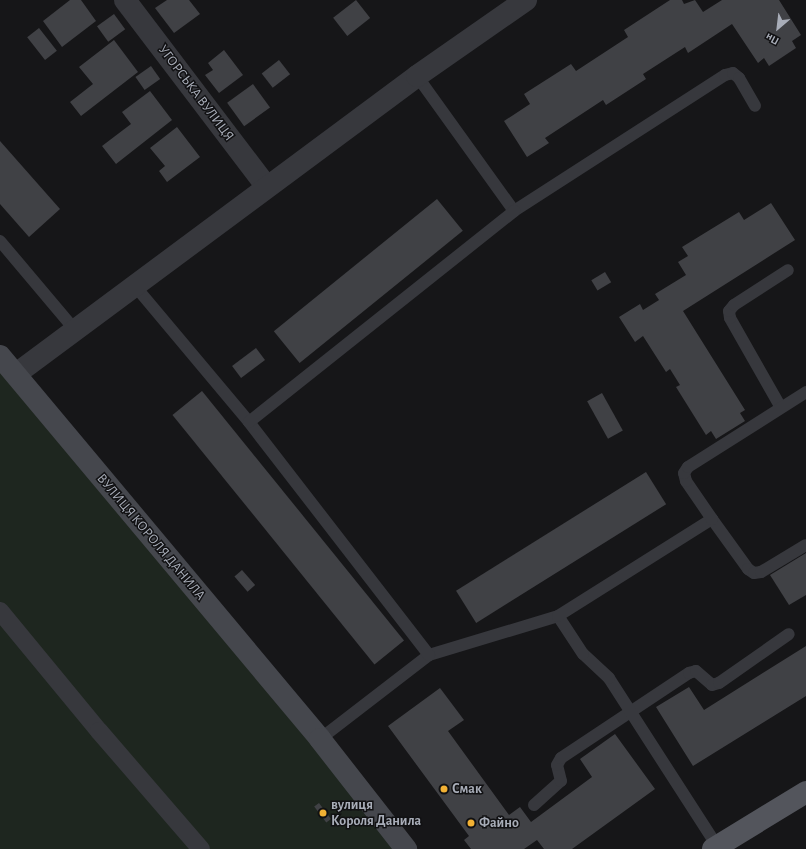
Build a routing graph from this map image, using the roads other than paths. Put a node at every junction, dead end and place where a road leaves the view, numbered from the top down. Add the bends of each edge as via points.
1 (125, 0) edge
2 (526, 0) edge
3 (417, 76) junction
4 (755, 106) dead end
5 (266, 186) junction
6 (514, 211) junction
7 (0, 241) edge
8 (788, 270) dead end
9 (135, 286) junction
10 (74, 329) junction
11 (0, 356) edge
12 (16, 374) junction
13 (806, 392) edge
14 (780, 406) junction
15 (249, 422) junction
16 (712, 519) junction
17 (806, 545) edge
18 (0, 611) edge
19 (558, 616) junction
20 (790, 634) dead end
21 (430, 655) junction
22 (632, 711) junction
23 (320, 739) junction
24 (806, 792) edge
25 (534, 805) dead end
26 (716, 848) edge
27 (201, 849) edge
28 (406, 849) edge

1 - 5 street, УГОРСЬКА ВУЛИЦЯ
2 - 3 street
3 - 5 street
3 - 6 lane
4 - 6 lane via 739,78 733,74 725,75
5 - 9 street
6 - 15 lane
7 - 10 lane
8 - 14 lane via 734,305 729,311 730,318
9 - 10 street
9 - 15 lane
10 - 12 street
11 - 12 main road, ВУЛИЦЯ КОРОЛЯ ДАНИЛА
12 - 23 main road, ВУЛИЦЯ КОРОЛЯ ДАНИЛА
13 - 14 lane
14 - 16 lane via 688,467 684,473 686,481
15 - 21 lane
16 - 17 lane via 748,569 754,573 761,572
16 - 19 lane
18 - 27 street
19 - 21 lane
19 - 22 lane via 583,654 609,678
20 - 22 lane via 719,683 712,685 696,671 688,673
21 - 23 lane
22 - 25 lane via 561,758 557,764 561,780
22 - 26 lane
23 - 28 main road, ВУЛИЦЯ КОРОЛЯ ДАНИЛА
24 - 26 main road

